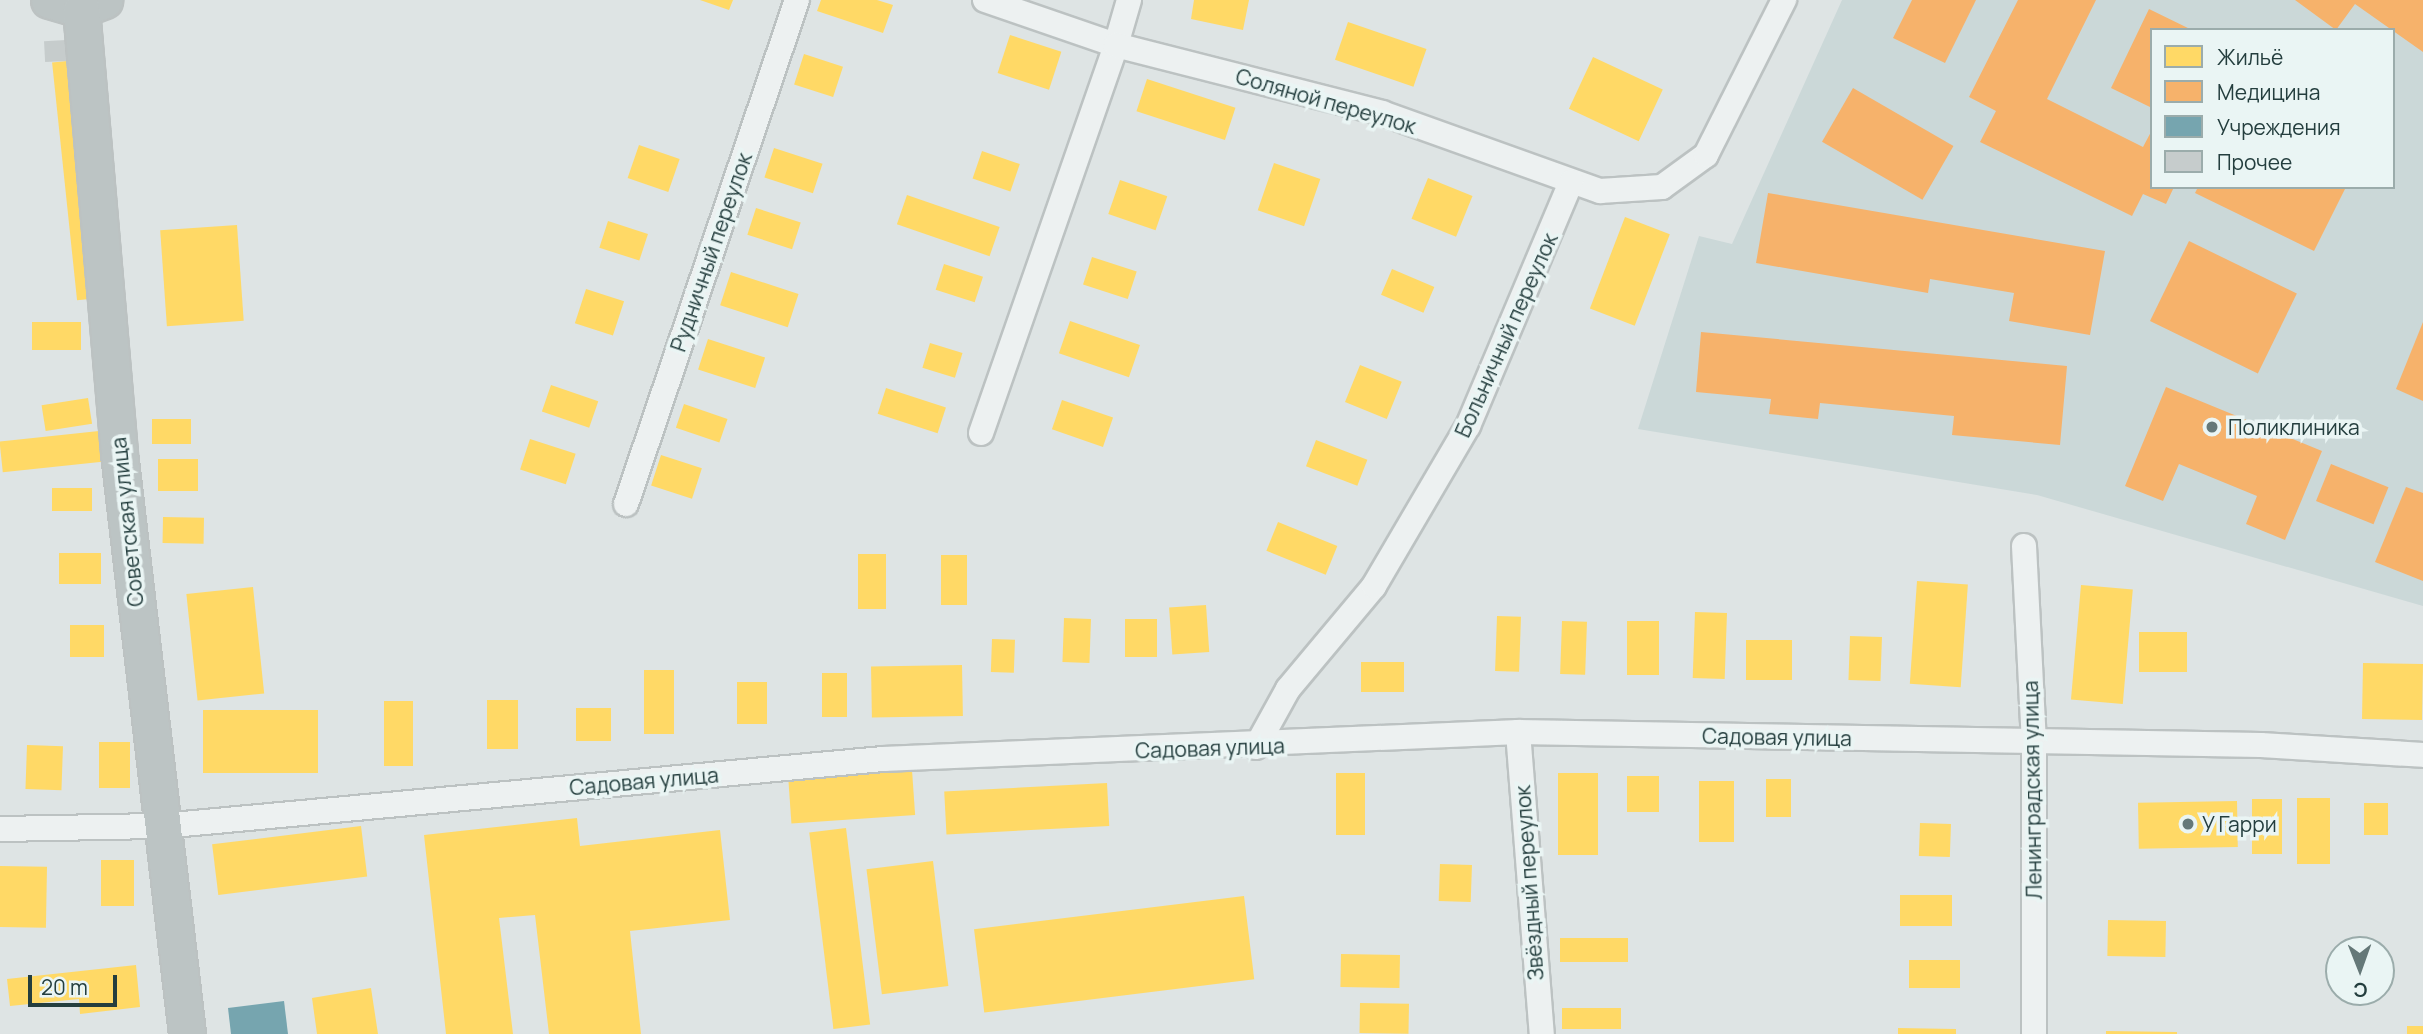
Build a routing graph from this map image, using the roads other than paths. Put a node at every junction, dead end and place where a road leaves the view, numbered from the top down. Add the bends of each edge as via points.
1 (797, 0) edge
2 (985, 0) edge
3 (1129, 0) edge
4 (1784, 0) edge
5 (78, 3) edge
6 (1116, 45) junction
7 (1572, 182) junction
8 (981, 433) dead end
9 (626, 504) dead end
10 (2024, 546) dead end
11 (1518, 732) junction
12 (2034, 742) junction
13 (1256, 747) junction
14 (2423, 755) edge
15 (162, 826) junction
16 (0, 829) edge
17 (187, 1034) edge
18 (1542, 1034) edge
19 (2034, 1034) edge

1 - 9 street, Рудничный переулок
2 - 6 street, Соляной переулок
3 - 6 street
4 - 7 street via 1706,155 1662,187 1600,191
5 - 15 street, Советская улица via 119,453
6 - 7 street, Соляной переулок via 1382,113
6 - 8 street
7 - 13 street, Больничный переулок via 1468,426 1374,586 1288,689
10 - 12 street, Ленинградская улица
11 - 12 street, Садовая улица
11 - 13 street, Садовая улица
11 - 18 street, Звёздный переулок
12 - 14 street, Садовая улица via 2261,745
12 - 19 street, Ленинградская улица
13 - 15 street, Садовая улица via 883,759
15 - 16 street, Садовая улица
15 - 17 street, Советская улица

